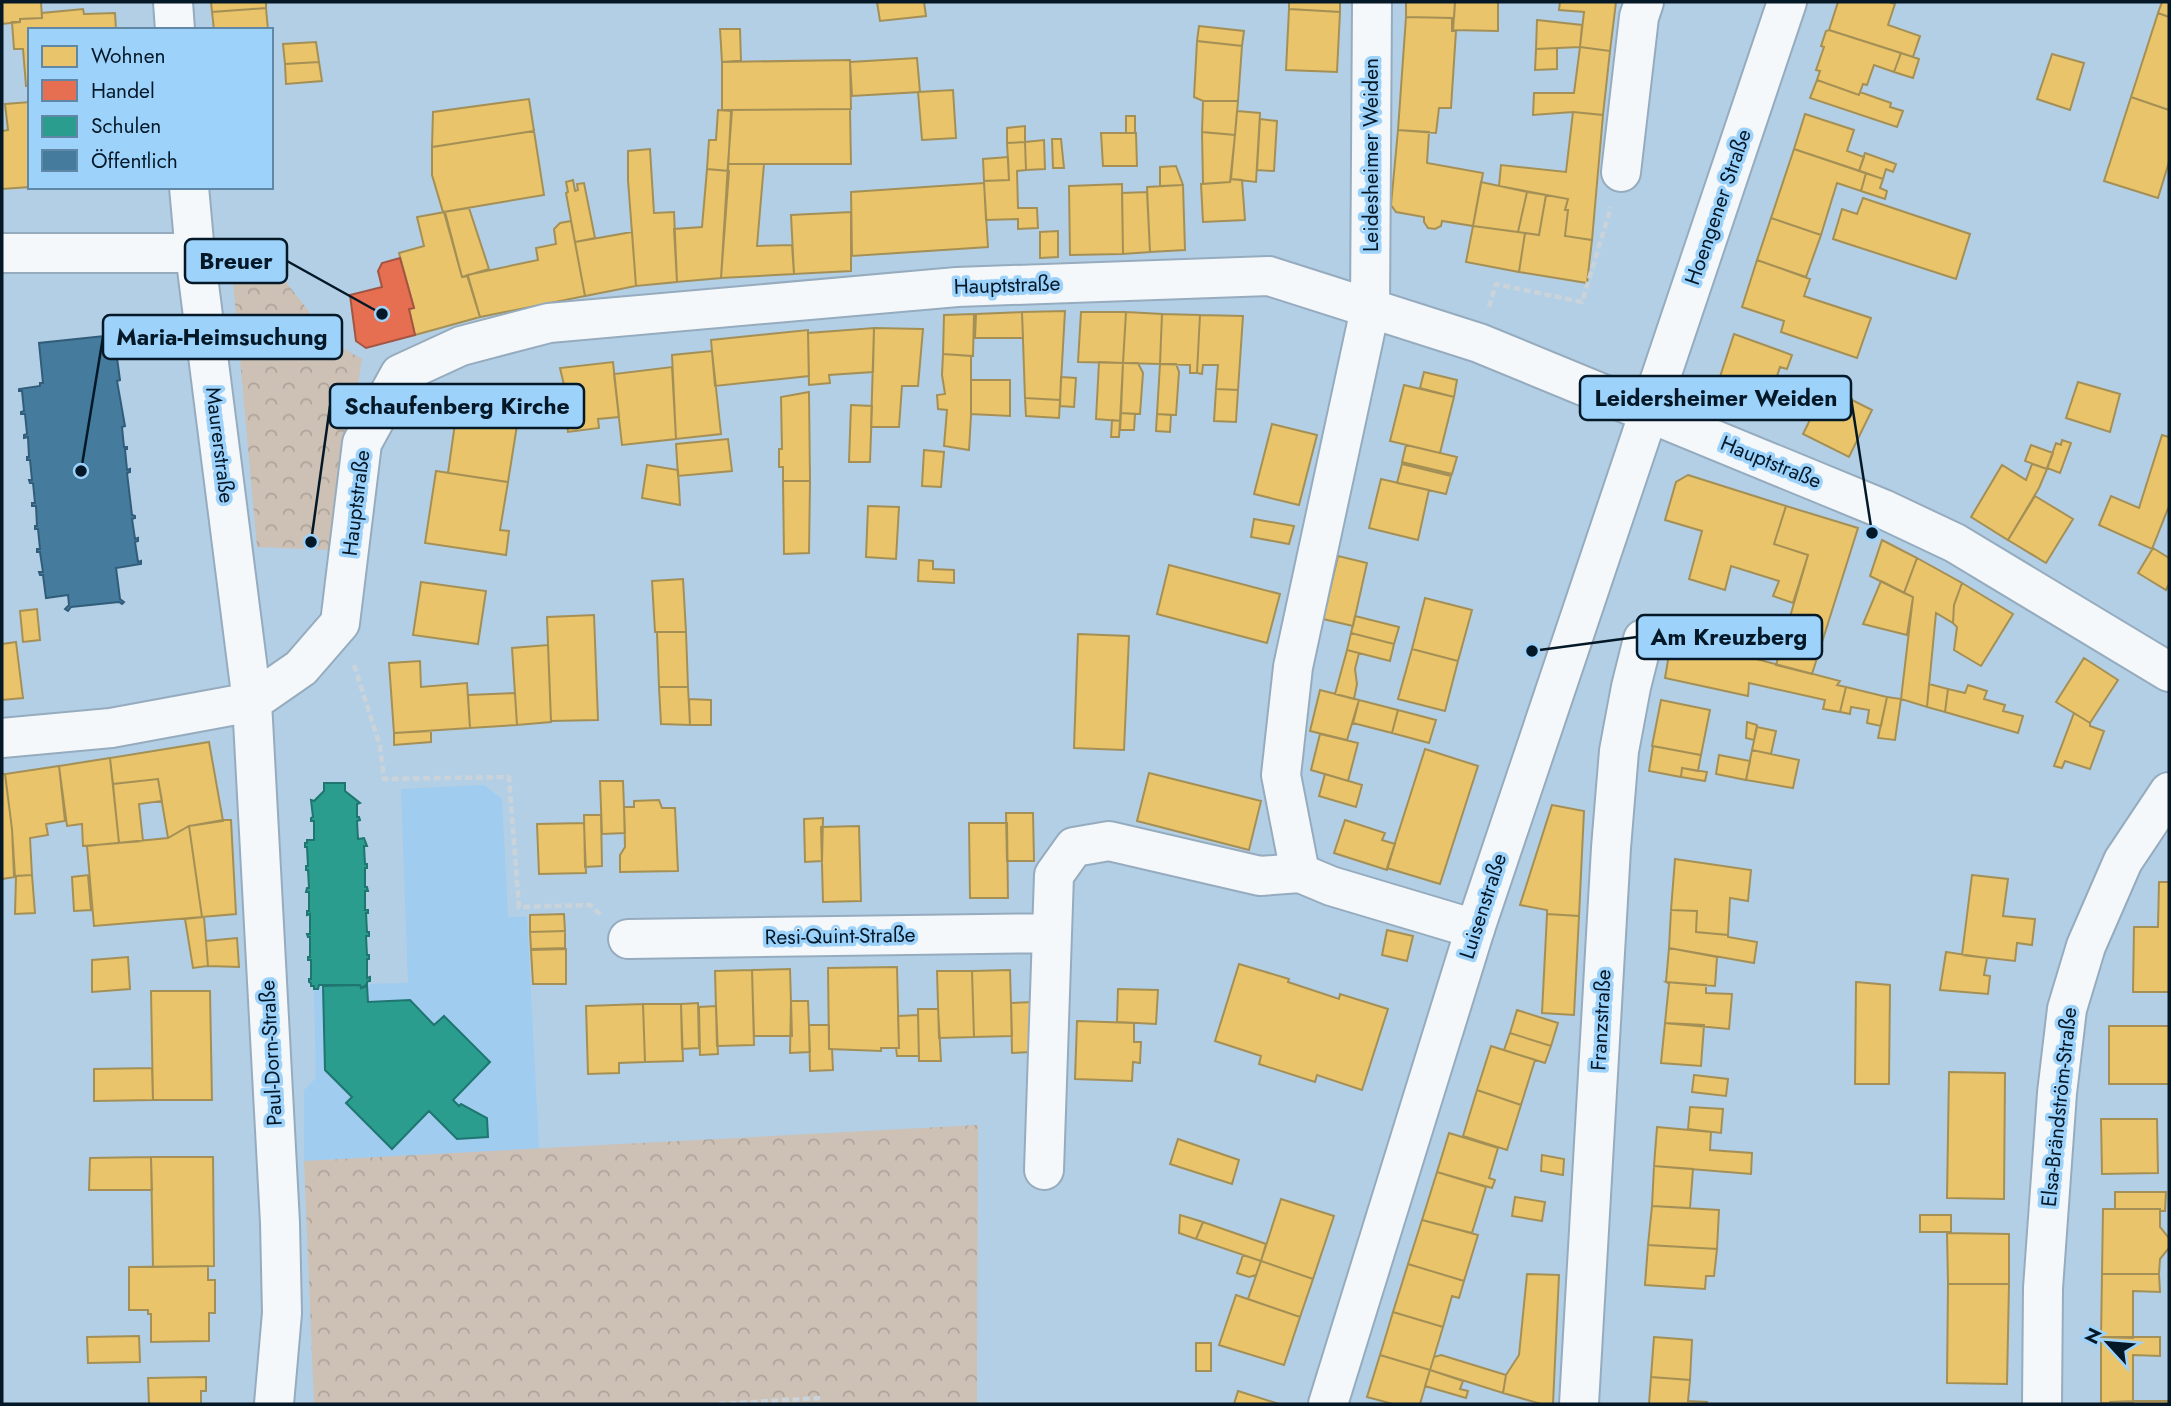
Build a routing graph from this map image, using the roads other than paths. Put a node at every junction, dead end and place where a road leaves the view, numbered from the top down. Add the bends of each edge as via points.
1 (173, 2) edge
2 (1372, 2) edge
3 (1644, 2) edge
4 (1787, 2) edge
5 (175, 28) edge
6 (1621, 172) road end
7 (189, 189) edge
8 (2, 253) edge
9 (195, 253) junction
10 (1370, 309) junction
11 (1648, 412) junction
12 (1643, 639) dead end
13 (2169, 672) edge
14 (253, 702) junction
15 (2, 738) edge
16 (2169, 792) edge
17 (1300, 873) junction
18 (1475, 929) junction
19 (1052, 933) junction
20 (628, 939) road end
21 (1044, 1170) dead end
22 (274, 1404) edge
23 (1328, 1404) edge
24 (1579, 1404) edge
25 (2042, 1404) edge

1 - 5 street
2 - 10 street, Leidesheimer Weiden
3 - 6 street
4 - 11 street, Hoengener Straße
7 - 9 street, Maurerstraße
8 - 9 street
9 - 14 street, Maurerstraße
10 - 11 street, Hauptstraße via 1479,343
10 - 14 street, Hauptstraße via 1269,276 957,287 549,323 461,346 400,374 362,443 340,623 301,667
10 - 17 street, Leidesheimer Weiden via 1293,667 1281,775
11 - 13 street, Hauptstraße via 1955,543
11 - 18 street, Luisenstraße
12 - 24 street, Franzstraße via 1619,751
14 - 15 street via 111,728
14 - 22 street, Paul-Dorn-Straße via 280,1223 282,1313
16 - 25 street, Elsa-Brändström-Straße via 2123,862 2087,946 2067,1009 2044,1274
17 - 18 street
17 - 19 street via 1260,876 1109,841 1074,848 1054,875
18 - 23 street, Luisenstraße
19 - 20 street, Resi-Quint-Straße
19 - 21 street

